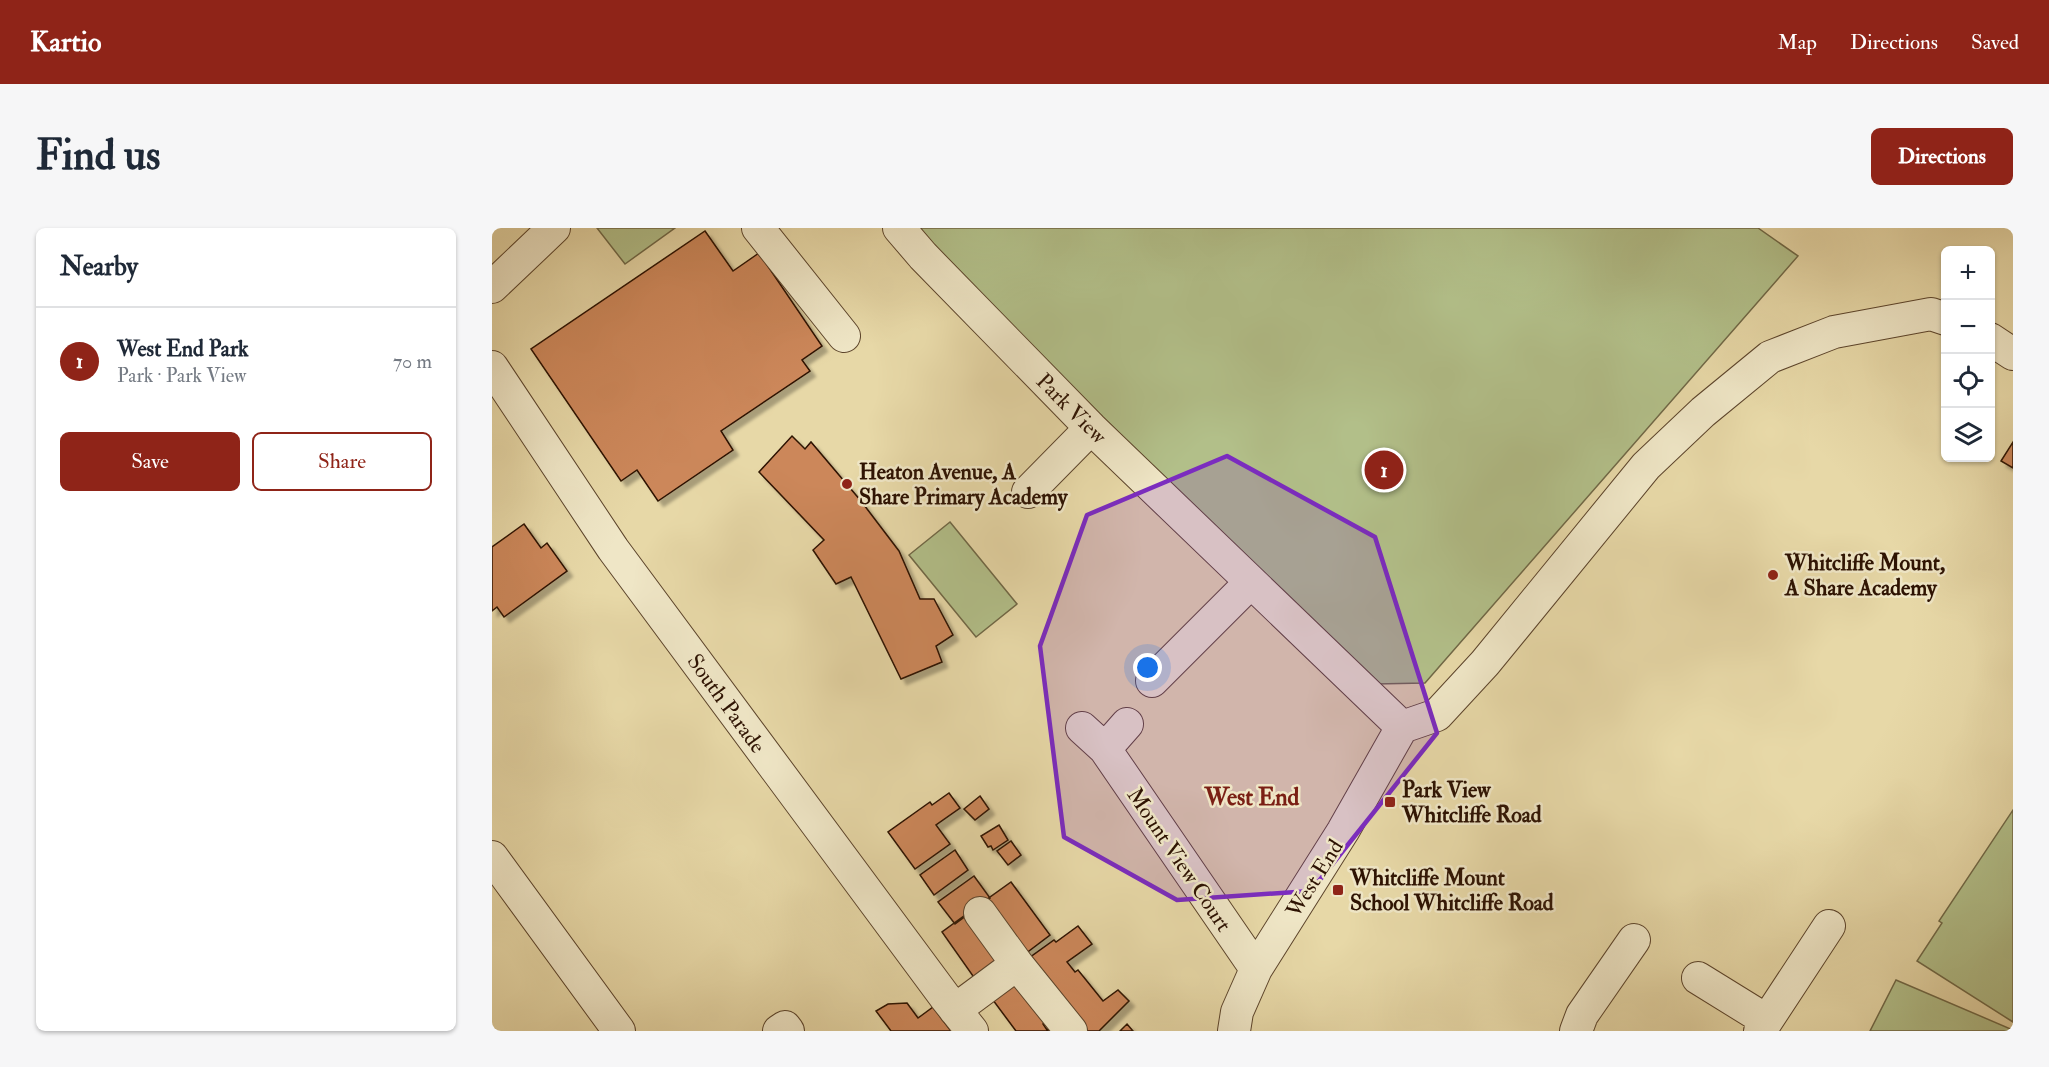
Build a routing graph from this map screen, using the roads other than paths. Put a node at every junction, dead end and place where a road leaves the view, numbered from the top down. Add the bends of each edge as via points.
1 (758, 228) edge
2 (899, 228) edge
3 (548, 230) edge
4 (492, 287) edge
5 (1941, 317) edge
6 (844, 336) dead end
7 (1995, 342) edge
8 (2013, 354) edge
9 (492, 367) edge
10 (1091, 428) junction
11 (1028, 492) dead end
12 (1251, 582) junction
13 (1152, 681) dead end
14 (1128, 724) dead end
15 (1402, 727) junction
16 (492, 857) edge
17 (980, 913) dead end
18 (1829, 926) dead end
19 (1634, 940) dead end
20 (1017, 964) junction
21 (1256, 969) junction
22 (1698, 978) dead end
23 (963, 1020) edge
24 (1763, 1025) edge
25 (619, 1031) edge
26 (779, 1031) edge
27 (788, 1031) edge
28 (1071, 1031) edge
29 (1234, 1031) edge
30 (1576, 1031) edge

1 - 6 street
2 - 10 street, Park View
3 - 4 street
5 - 15 street via 1930,314 1834,332 1770,357 1646,466 1485,663 1437,715
7 - 8 street
9 - 23 street, South Parade via 613,549
10 - 11 street
10 - 12 street, Park View
12 - 13 street
12 - 15 street, Park View
14 - 21 street, Mount View Court via 1094,739
15 - 21 street, West End via 1343,831
16 - 25 street
17 - 20 street
18 - 24 street
19 - 30 street via 1582,1015
20 - 23 street
20 - 28 street
21 - 29 street, West End via 1237,1012
22 - 24 street
26 - 27 street via 785,1027

